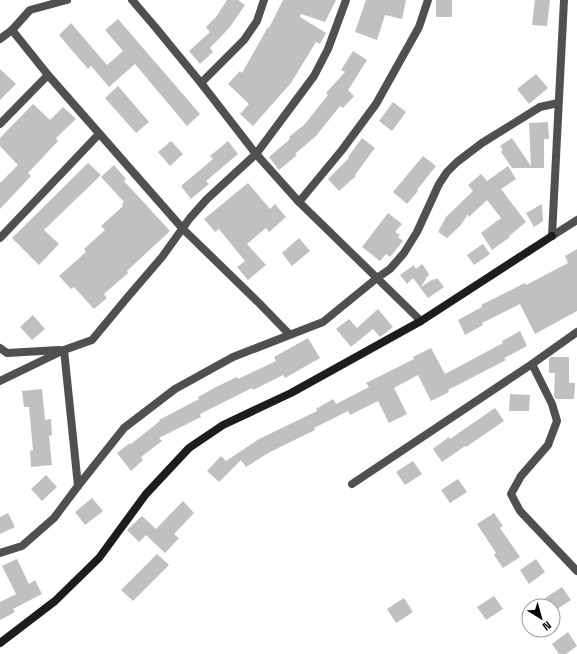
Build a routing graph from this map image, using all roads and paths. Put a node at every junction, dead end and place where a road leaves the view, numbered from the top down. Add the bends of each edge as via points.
1 (67, 0) edge
2 (132, 0) edge
3 (264, 0) edge
4 (346, 0) edge
5 (428, 0) edge
6 (564, 0) edge
7 (12, 30) junction
8 (0, 39) edge
9 (48, 75) junction
10 (201, 83) junction
11 (558, 102) junction
12 (0, 124) edge
13 (99, 134) junction
14 (256, 154) junction
15 (299, 202) junction
16 (577, 220) edge
17 (183, 229) junction
18 (552, 236) junction
19 (0, 238) edge
20 (376, 278) junction
21 (421, 321) junction
22 (577, 332) edge
23 (289, 334) junction
24 (0, 348) edge
25 (64, 350) junction
26 (532, 364) junction
27 (0, 380) edge
28 (352, 484) dead end
29 (78, 486) junction
30 (0, 553) edge
31 (577, 571) edge
32 (0, 643) edge

1 - 7 street via 30,10
2 - 10 street
3 - 10 street via 257,21 244,40
4 - 14 street via 328,49 314,76
5 - 15 street via 420,27 376,104
6 - 11 street
7 - 8 street
7 - 9 street
9 - 12 street
9 - 13 street
10 - 14 street
11 - 18 street
11 - 20 street via 540,107 482,143 457,162 439,184 417,232 404,253 390,269
13 - 17 street
13 - 19 street
14 - 15 street
14 - 17 street via 207,199
15 - 20 street
16 - 18 street
17 - 23 street
17 - 25 street via 162,258 92,340
18 - 21 street
20 - 21 street
20 - 23 street via 323,322
21 - 32 street via 291,393 223,425 189,448 146,494 99,558 55,601
22 - 26 street
23 - 29 street via 233,357 175,390 124,428
24 - 25 street via 7,353
25 - 27 street
25 - 29 street
26 - 28 street
26 - 31 street via 552,404 557,421 548,445 521,476 511,494 520,511
29 - 30 street via 54,518 22,546

